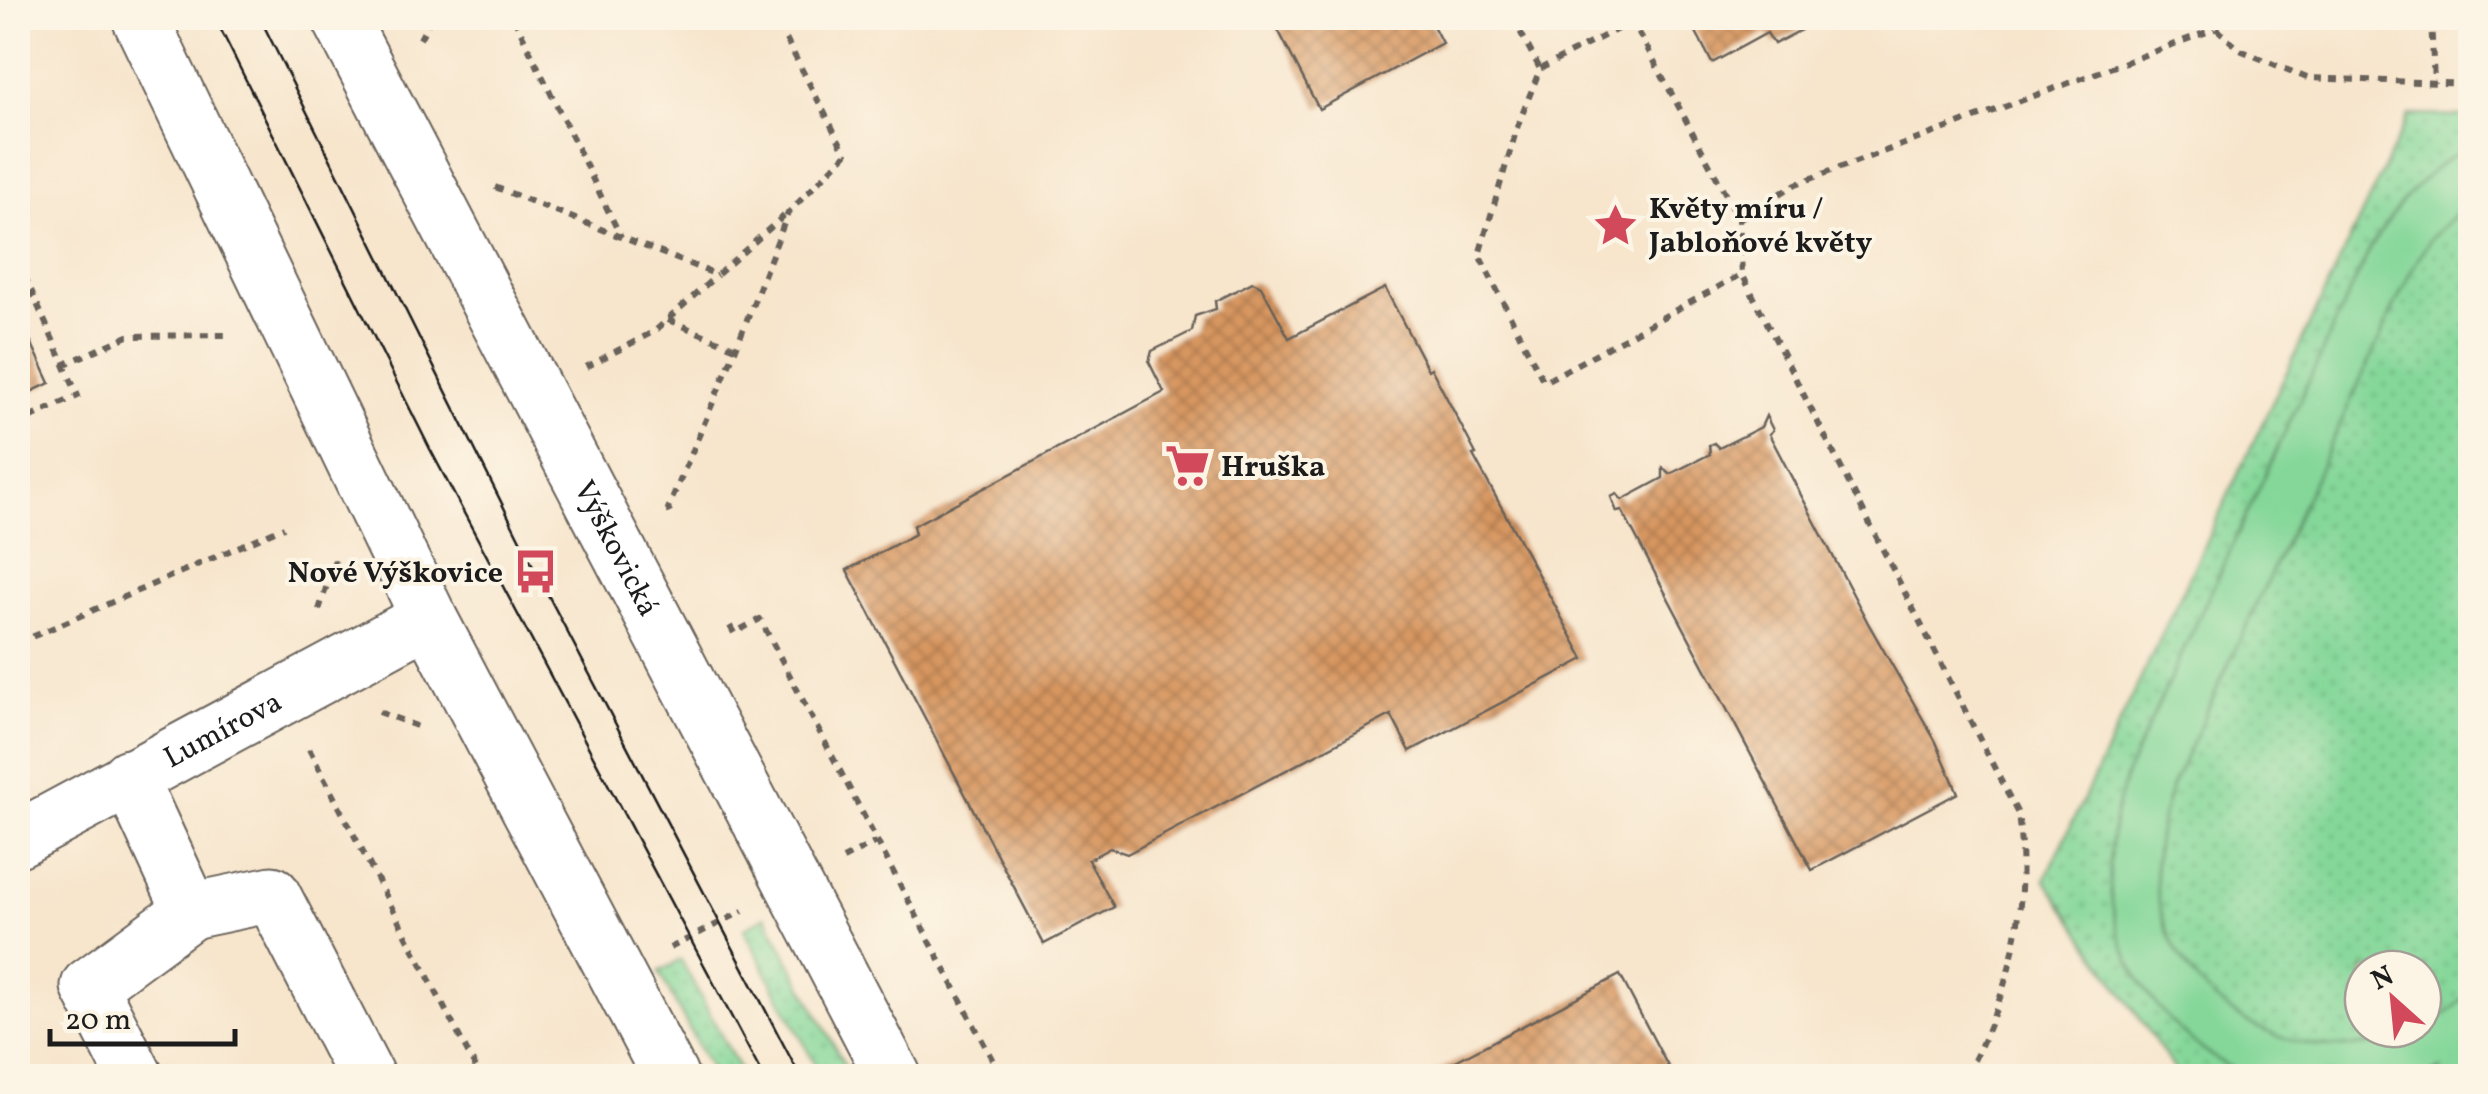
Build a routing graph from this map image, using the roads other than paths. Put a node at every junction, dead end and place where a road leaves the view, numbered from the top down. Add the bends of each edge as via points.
1 (140, 18) edge
2 (340, 18) edge
3 (429, 618) junction
4 (129, 778) junction
5 (18, 839) edge
6 (191, 911) junction
7 (135, 1076) edge
8 (366, 1076) edge
9 (670, 1076) edge
10 (893, 1076) edge

1 - 3 street
2 - 10 street, Výškovická
3 - 4 street, Lumírova
3 - 9 street
4 - 5 street, Lumírova
4 - 6 street
6 - 7 street via 89,986
6 - 8 street via 272,894

